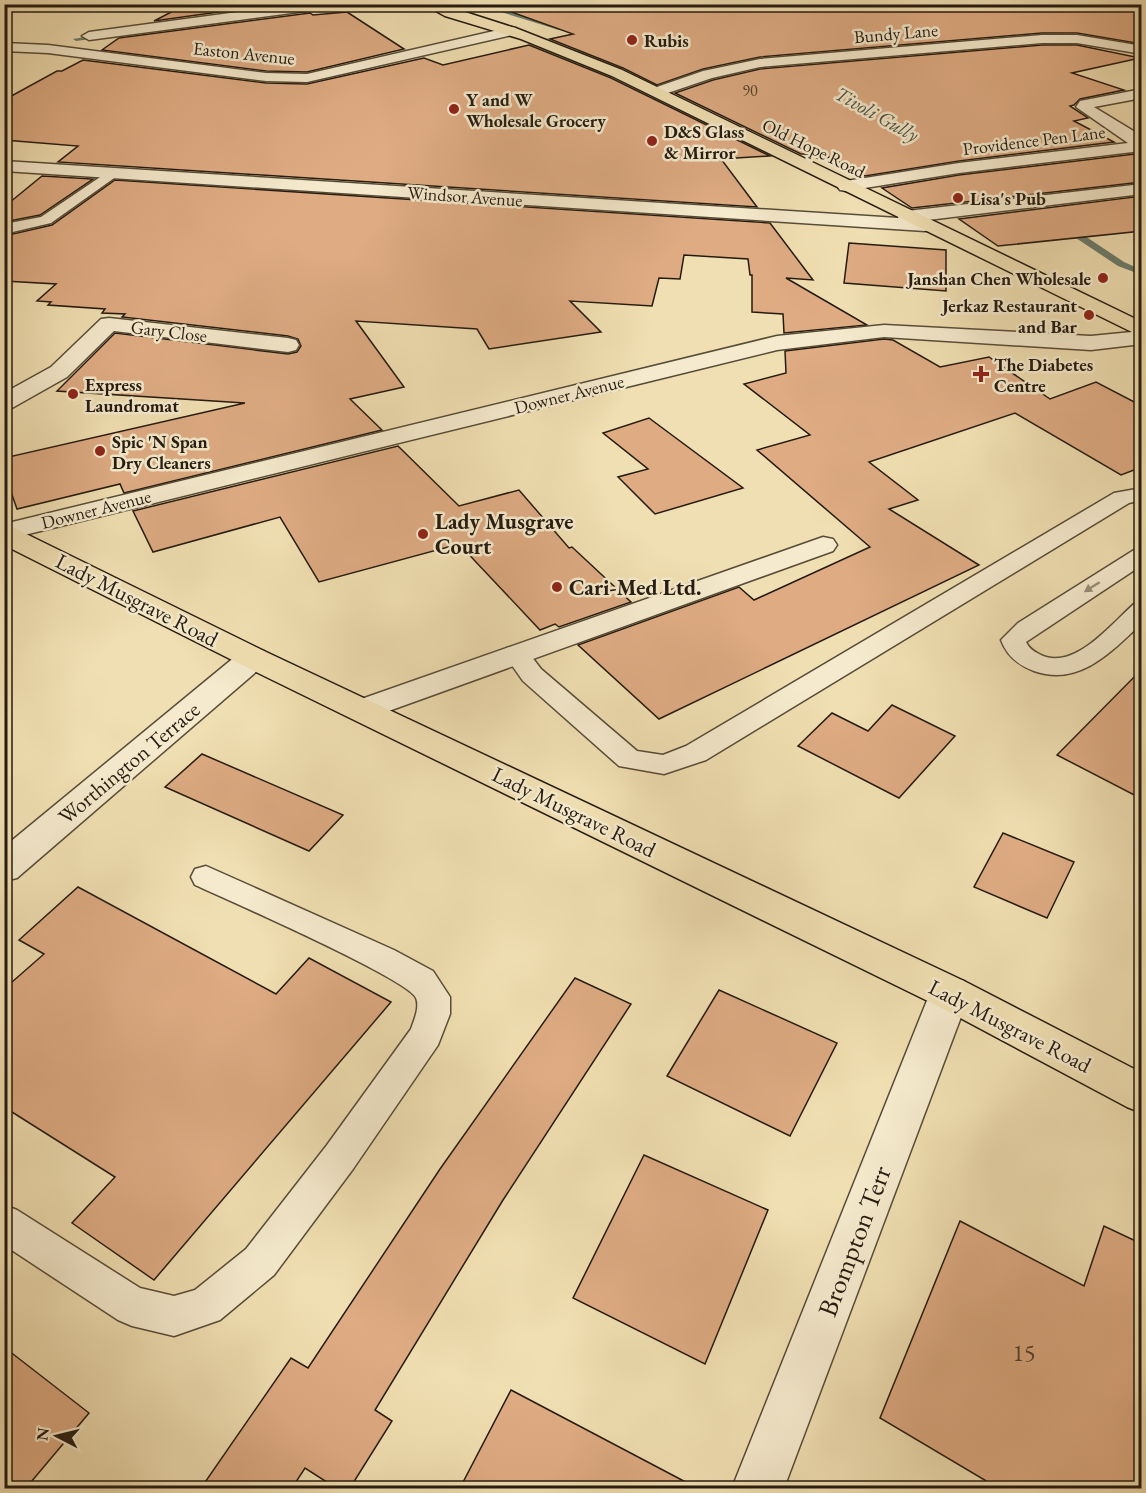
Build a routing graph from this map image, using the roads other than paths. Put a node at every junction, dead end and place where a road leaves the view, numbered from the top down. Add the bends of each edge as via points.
1 (328, 4) edge
2 (429, 4) edge
3 (511, 31) junction
4 (89, 36) dead end
5 (4, 47) edge
6 (1142, 50) edge
7 (656, 92) junction
8 (1142, 93) edge
9 (4, 166) edge
10 (112, 173) junction
11 (846, 186) junction
12 (1142, 189) edge
13 (908, 217) junction
14 (925, 225) junction
15 (4, 229) edge
16 (1142, 331) edge
17 (1142, 338) edge
18 (288, 345) dead end
19 (4, 403) edge
20 (1142, 494) edge
21 (4, 533) edge
22 (823, 545) dead end
23 (1142, 555) edge
24 (1142, 609) edge
25 (516, 654) junction
26 (253, 658) junction
27 (362, 710) junction
28 (4, 868) edge
29 (206, 877) dead end
30 (950, 993) junction
31 (1142, 1094) edge
32 (4, 1223) edge
33 (758, 1488) edge

1 - 4 street
2 - 3 main road, Old Hope Road via 461,18
3 - 5 street, Easton Avenue via 332,73 286,78
3 - 7 main road, Old Hope Road
6 - 7 street, Bundy Lane via 1077,39 955,46 760,63 708,74
7 - 11 main road, Old Hope Road
8 - 11 street, Providence Pen Lane via 1085,104 1084,108 1134,138 1135,147
9 - 10 street, Windsor Avenue
10 - 14 street, Windsor Avenue
10 - 15 lane via 46,220
11 - 13 main road, Old Hope Road
12 - 13 street
13 - 14 main road, Old Hope Road
14 - 16 main road, Old Hope Road
17 - 21 street, Downer Avenue via 1091,343 884,331 777,344
18 - 19 street, Gary Close via 109,324 59,372
20 - 25 lane via 1122,498 696,753 664,765 629,759 532,675
21 - 26 main road, Lady Musgrave Road
22 - 25 street
23 -> 24 lane via 1028,628 1013,640 1016,651 1037,664 1062,669 1084,661
25 - 27 street
26 - 27 main road, Lady Musgrave Road
26 - 28 street, Worthington Terrace
27 - 30 main road, Lady Musgrave Road
29 - 32 lane via 422,980 434,997 426,1035 260,1262 206,1306 174,1316 132,1306
30 - 31 main road, Lady Musgrave Road
30 - 33 street, Brompton Terr

